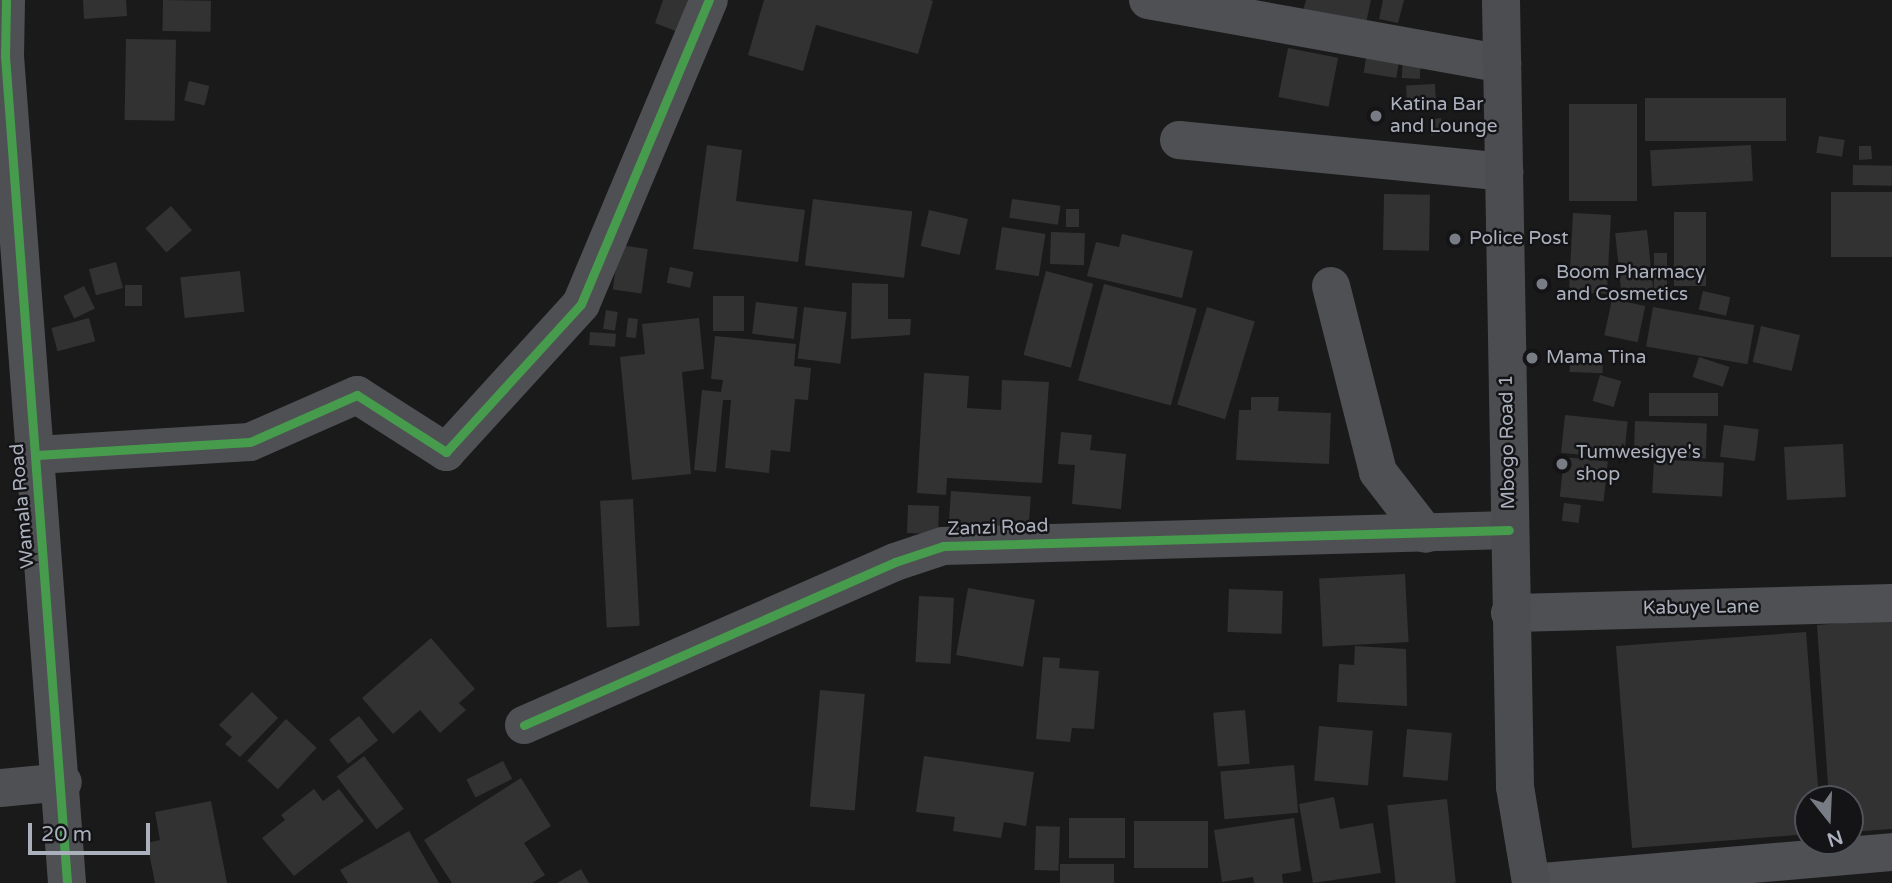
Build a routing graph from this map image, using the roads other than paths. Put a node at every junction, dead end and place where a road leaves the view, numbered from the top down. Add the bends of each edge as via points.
1 (6, 0) edge
2 (709, 0) edge
3 (1148, 0) edge
4 (1502, 0) edge
5 (1502, 64) junction
6 (1179, 141) dead end
7 (1504, 172) junction
8 (1331, 286) dead end
9 (37, 455) junction
10 (1509, 530) junction
11 (1426, 534) junction
12 (1892, 603) edge
13 (1510, 613) junction
14 (524, 724) dead end
15 (63, 782) junction
16 (0, 788) edge
17 (1892, 852) edge
18 (67, 883) edge
19 (1531, 883) edge

1 - 9 street, Wamala Road via 5,56
2 - 9 street via 581,304 446,452 357,395 250,443
3 - 5 street
4 - 5 main road, Mbogo Road 1
5 - 7 main road, Mbogo Road 1
6 - 7 street
7 - 10 main road, Mbogo Road 1
8 - 11 street via 1378,472
9 - 15 street, Wamala Road
10 - 11 street, Zanzi Road
10 - 13 main road, Mbogo Road 1
11 - 14 street, Zanzi Road via 943,546 895,562
12 - 13 street, Kabuye Lane
13 - 19 main road, Mbogo Road 1 via 1515,787
15 - 16 street
15 - 18 street, Wamala Road
17 - 19 street

